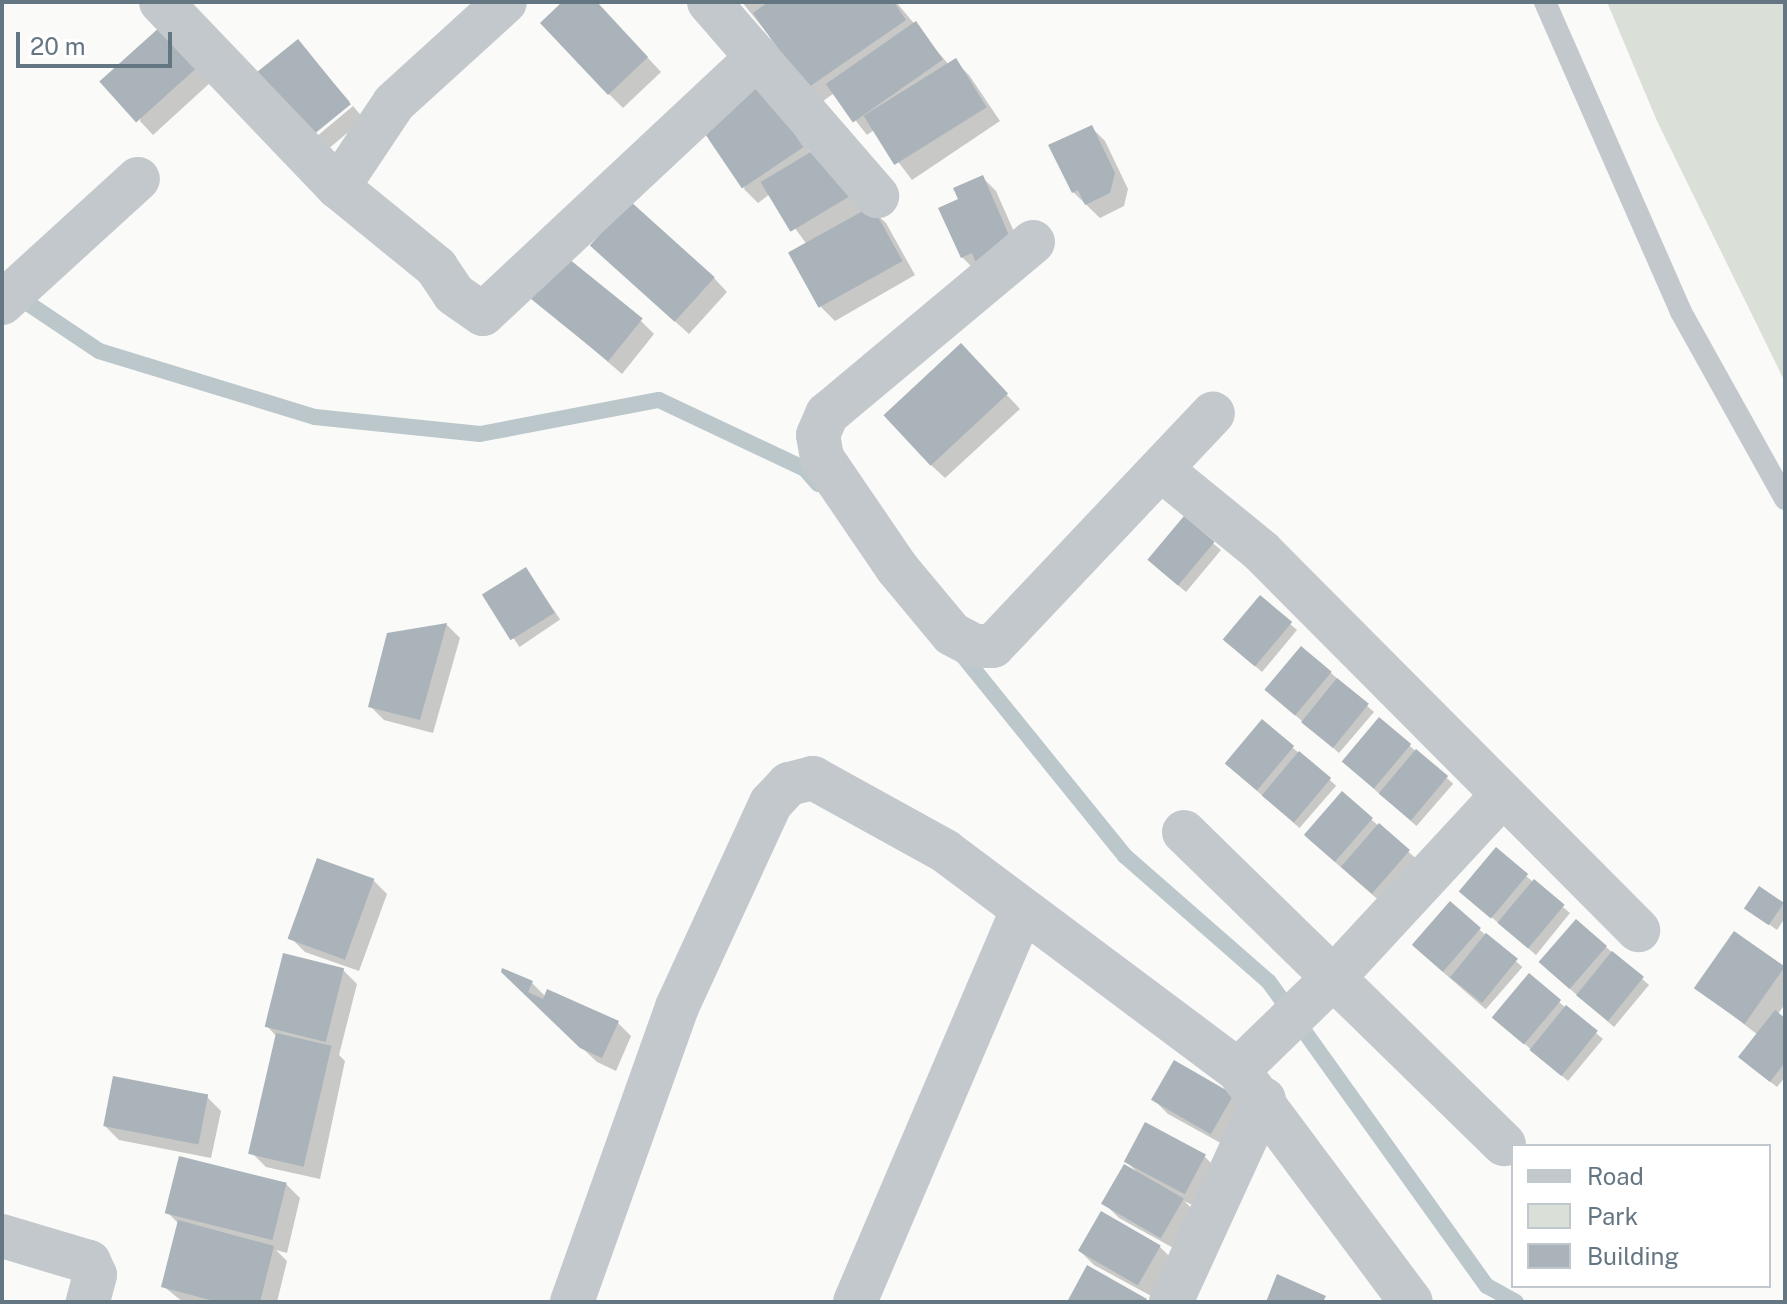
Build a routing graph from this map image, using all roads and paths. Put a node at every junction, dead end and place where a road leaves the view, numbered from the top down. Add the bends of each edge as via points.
1 (161, 2) edge
2 (505, 2) edge
3 (709, 2) edge
4 (1545, 2) edge
5 (758, 57) junction
6 (138, 179) dead end
7 (338, 187) junction
8 (877, 196) dead end
9 (1033, 242) dead end
10 (11, 296) edge
11 (1213, 413) dead end
12 (1163, 471) junction
13 (1785, 499) edge
14 (1501, 797) junction
15 (1184, 832) dead end
16 (1022, 911) junction
17 (1638, 930) dead end
18 (1335, 976) junction
19 (1254, 1073) junction
20 (1504, 1144) dead end
21 (2, 1236) edge
22 (580, 1299) edge
23 (88, 1302) edge
24 (855, 1302) edge
25 (1171, 1302) edge
26 (1411, 1302) edge

1 - 7 street
2 - 7 street via 394,103
3 - 5 street
4 - 13 lane via 1681,312
5 - 7 street via 483,314 454,294 436,267
5 - 8 street
6 - 10 street
9 - 12 street via 827,414 818,435 822,458 924,602 952,634 975,646 993,646 1012,630
11 - 12 street
12 - 14 street via 1261,551
14 - 17 street
14 - 18 street
15 - 18 street
16 - 19 street
16 - 22 street via 945,851 831,784 801,779 779,791 677,1007
16 - 24 street
18 - 19 street
18 - 20 street
19 - 25 street
19 - 26 street
21 - 23 street via 89,1262 95,1275

